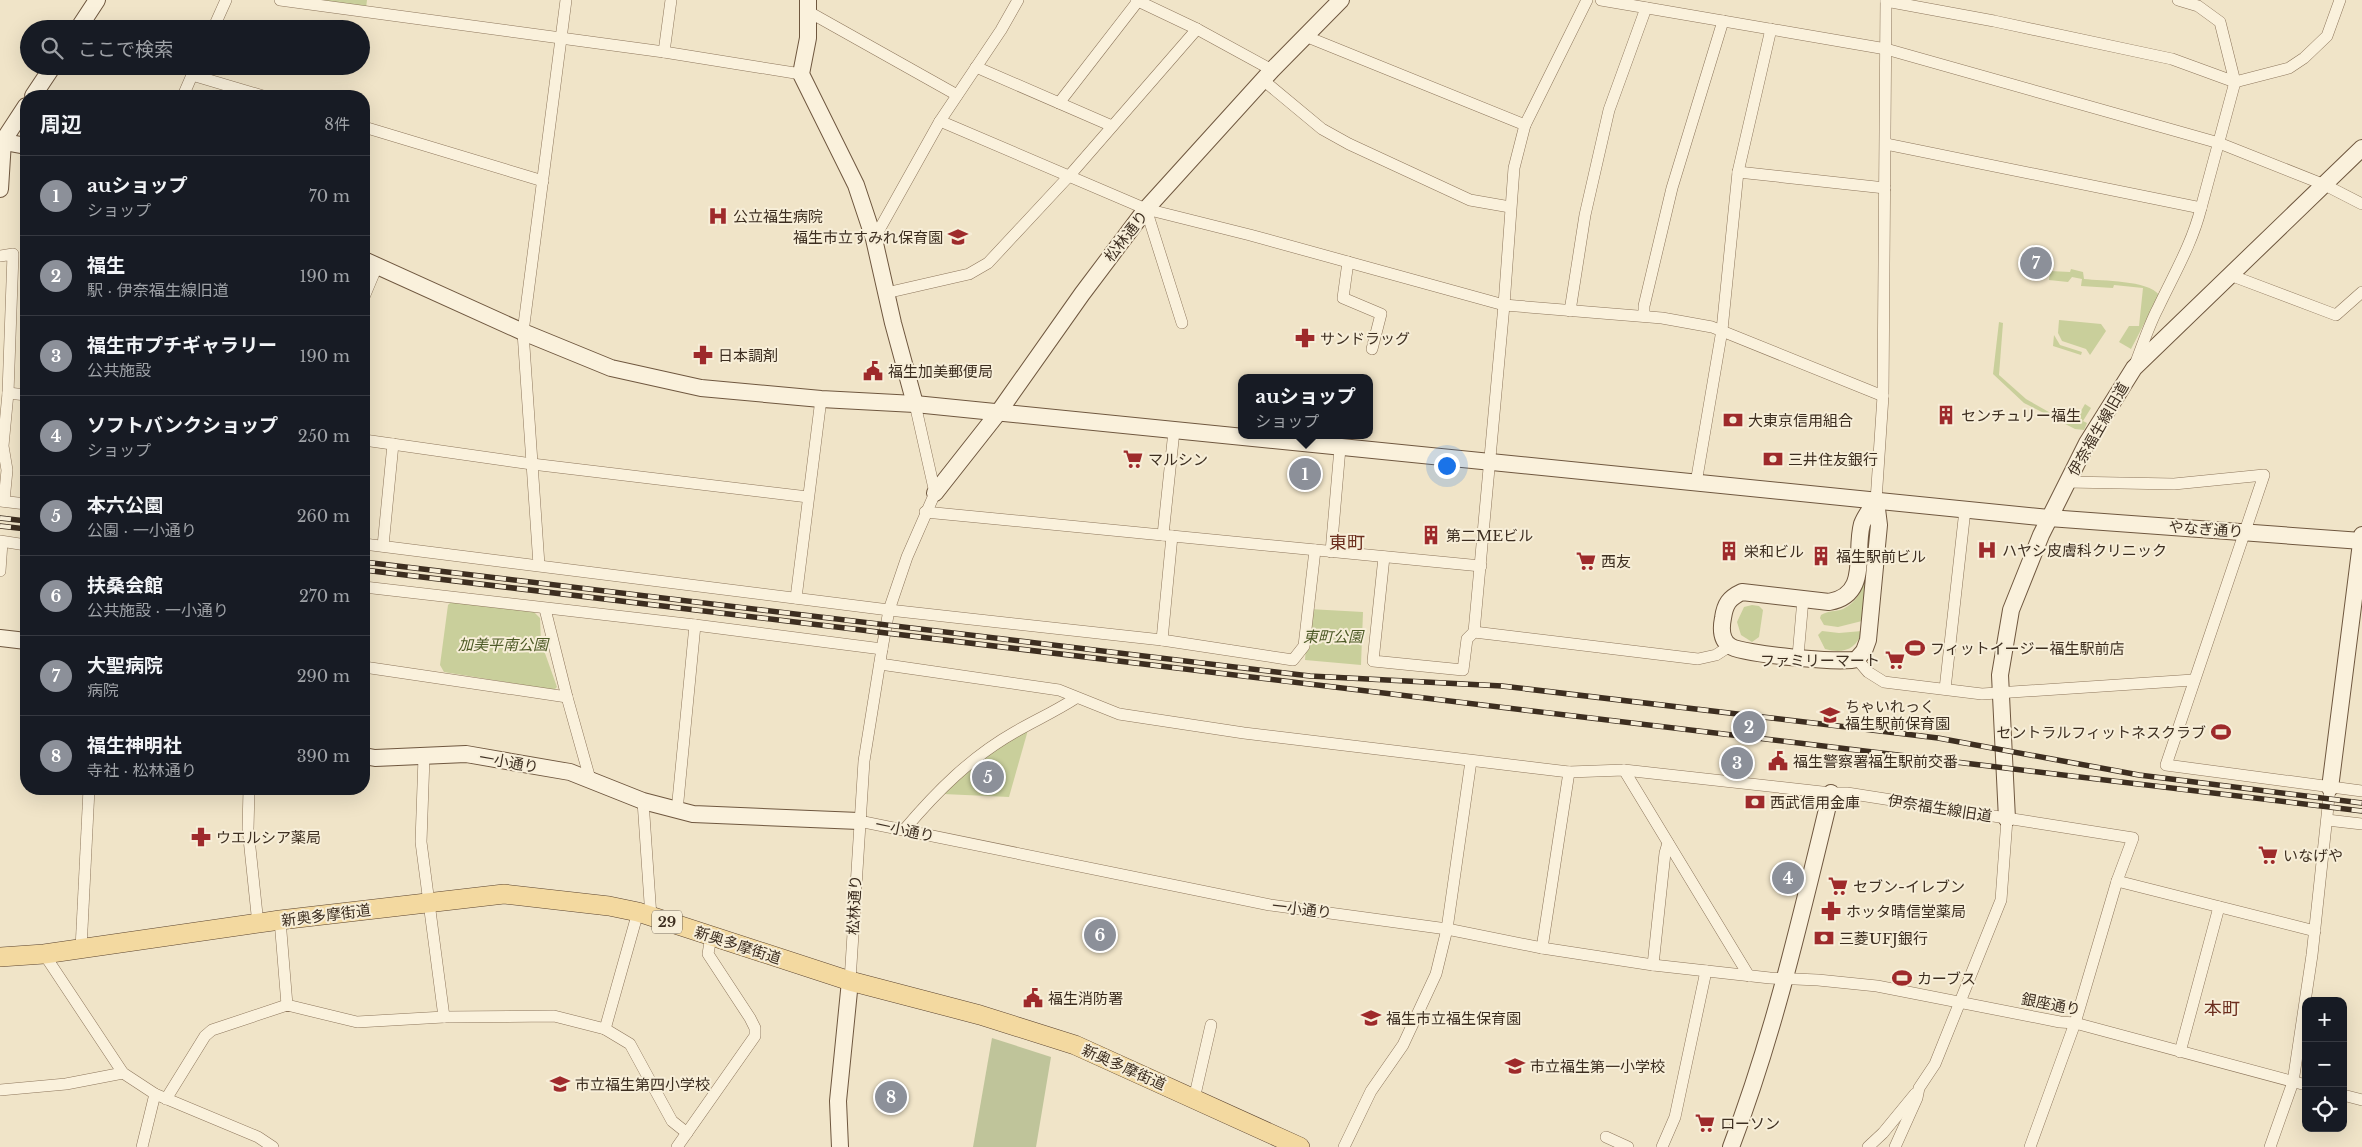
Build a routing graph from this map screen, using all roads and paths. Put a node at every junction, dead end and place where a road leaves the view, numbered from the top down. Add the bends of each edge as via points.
1 (97, 0) edge
2 (226, 0) edge
3 (280, 0) edge
4 (372, 0) edge
5 (566, 0) edge
6 (671, 0) edge
7 (1018, 0) edge
8 (1137, 0) edge
9 (1341, 0) edge
10 (1587, 0) edge
11 (1601, 0) edge
12 (1886, 0) edge
13 (2178, 0) edge
14 (2340, 0) edge
15 (1154, 4) edge
16 (808, 6) edge
17 (1646, 8) junction
18 (370, 12) junction
19 (84, 20) edge
20 (217, 20) edge
21 (1723, 21) junction
22 (1197, 29) junction
23 (1771, 29) junction
24 (1305, 36) junction
25 (562, 38) junction
26 (1886, 49) junction
27 (664, 52) junction
28 (976, 67) junction
29 (801, 74) junction
30 (47, 75) edge
31 (192, 75) edge
32 (207, 75) edge
33 (1268, 75) junction
34 (2234, 82) junction
35 (37, 90) edge
36 (186, 90) edge
37 (247, 90) edge
38 (957, 95) junction
39 (1059, 103) junction
40 (20, 114) edge
41 (940, 121) junction
42 (1525, 125) junction
43 (1112, 126) junction
44 (370, 128) edge
45 (1, 141) edge
46 (2219, 143) junction
47 (1886, 144) junction
48 (20, 145) edge
49 (2362, 148) edge
50 (1738, 172) junction
51 (1070, 175) junction
52 (543, 181) junction
53 (2325, 185) junction
54 (1885, 188) junction
55 (0, 189) edge
56 (2362, 204) edge
57 (1510, 207) junction
58 (2201, 208) junction
59 (1146, 209) junction
60 (874, 239) junction
61 (0, 256) edge
62 (1348, 262) junction
63 (370, 263) edge
64 (2230, 275) junction
65 (2362, 292) edge
66 (886, 293) junction
67 (1504, 305) junction
68 (1570, 311) junction
69 (1644, 316) junction
70 (1182, 323) dead end
71 (1722, 330) junction
72 (523, 332) junction
73 (1372, 349) dead end
74 (2134, 368) junction
75 (8, 393) junction
76 (20, 394) edge
77 (1883, 396) junction
78 (821, 399) junction
79 (915, 404) junction
80 (998, 413) junction
81 (1174, 431) junction
82 (1238, 438) edge
83 (1252, 439) edge
84 (370, 441) edge
85 (393, 444) junction
86 (1340, 448) junction
87 (1491, 462) junction
88 (532, 464) junction
89 (2067, 482) junction
90 (1696, 483) junction
91 (935, 493) junction
92 (808, 497) junction
93 (2, 501) edge
94 (1876, 501) junction
95 (20, 503) edge
96 (1965, 510) junction
97 (925, 512) junction
98 (2049, 518) junction
99 (2246, 532) junction
100 (1168, 535) junction
101 (2362, 539) edge
102 (1, 542) edge
103 (20, 544) edge
104 (370, 545) edge
105 (383, 546) junction
106 (1315, 550) junction
107 (1331, 552) junction
108 (1384, 557) junction
109 (539, 565) junction
110 (1481, 566) junction
111 (0, 571) edge
112 (370, 588) edge
113 (796, 598) junction
114 (1804, 599) junction
115 (545, 609) junction
116 (889, 610) junction
117 (695, 625) junction
118 (1474, 632) junction
119 (0, 638) edge
120 (20, 640) edge
121 (1162, 640) junction
122 (1730, 646) junction
123 (882, 649) junction
124 (1798, 656) junction
125 (1857, 659) junction
126 (880, 664) junction
127 (370, 668) edge
128 (2193, 680) junction
129 (1945, 690) junction
130 (2002, 694) junction
131 (567, 698) junction
132 (1076, 698) junction
133 (370, 757) edge
134 (424, 757) junction
135 (1471, 761) junction
136 (1624, 770) junction
137 (1570, 772) junction
138 (590, 779) junction
139 (2330, 788) junction
140 (2362, 791) edge
141 (1831, 793) junction
142 (89, 795) edge
143 (249, 795) edge
144 (644, 801) junction
145 (676, 811) junction
146 (2007, 819) junction
147 (2326, 820) junction
148 (859, 821) junction
149 (2362, 824) edge
150 (904, 830) junction
151 (1668, 843) junction
152 (2117, 882) junction
153 (431, 903) junction
154 (2219, 907) junction
155 (645, 914) junction
156 (280, 920) junction
157 (258, 924) junction
158 (1446, 929) junction
159 (2315, 931) junction
160 (711, 936) junction
161 (1542, 948) junction
162 (81, 949) junction
163 (44, 954) junction
164 (0, 957) edge
165 (1653, 966) junction
166 (1706, 971) junction
167 (1749, 976) junction
168 (1786, 978) junction
169 (850, 981) junction
170 (1960, 1002) junction
171 (287, 1005) junction
172 (444, 1017) junction
173 (2075, 1023) junction
174 (1211, 1025) dead end
175 (605, 1029) junction
176 (2180, 1052) junction
177 (124, 1073) junction
178 (2293, 1082) junction
179 (2302, 1084) edge
180 (1920, 1088) junction
181 (0, 1090) edge
182 (154, 1094) junction
183 (2347, 1096) edge
184 (166, 1099) junction
185 (1194, 1099) junction
186 (2362, 1100) edge
187 (687, 1133) junction
188 (1606, 1137) dead end
189 (1873, 1143) edge
190 (142, 1147) edge
191 (273, 1147) edge
192 (677, 1147) edge
193 (840, 1147) edge
194 (1300, 1147) edge
195 (1344, 1147) edge
196 (1628, 1147) edge
197 (1662, 1147) edge
198 (1732, 1147) edge
199 (1895, 1147) edge
200 (2030, 1147) edge
201 (2270, 1147) edge

1 - 19 street
2 - 20 street
3 - 18 street
4 - 18 street
5 - 25 street
6 - 27 street
7 - 28 street
8 - 15 street
8 - 39 street
9 - 24 street, 松林通り
10 - 42 street
11 - 17 street
12 - 26 street
12 - 34 street via 2172,59
13 - 34 street via 2198,6 2220,22
14 - 34 street via 2327,36 2304,58 2289,68
15 - 22 street
16 - 29 street via 808,38
16 - 38 street
17 - 21 street
17 - 68 street via 1609,110 1585,215
18 - 25 street
21 - 23 street
21 - 69 street via 1672,188
22 - 33 street
22 - 43 street
23 - 26 street
23 - 50 street
24 - 33 street, 松林通り
24 - 42 street
25 - 27 street
25 - 52 street
26 - 46 street
26 - 47 street
27 - 29 street
28 - 38 street
28 - 39 street
29 - 60 street via 856,185
30 - 35 street
31 - 36 street
32 - 37 street
33 - 57 street via 1322,129 1349,144 1470,200
33 - 59 street, 松林通り
34 - 46 street
38 - 41 street
39 - 43 street
40 - 45 street
41 - 51 street
41 - 60 street
42 - 57 street via 1514,168
43 - 51 street
44 - 52 street
45 - 48 street
45 - 55 street
46 - 53 street
46 - 58 street
47 - 54 street
47 - 58 street
49 - 53 street, 伊奈福生線旧道
50 - 54 street
50 - 71 street
51 - 59 street
51 - 66 street via 988,263 969,274
52 - 72 street
53 - 56 street
53 - 64 street, 伊奈福生線旧道
54 - 77 street
57 - 67 street
58 - 74 street via 2195,233 2157,309
59 - 62 street
59 - 70 street
59 - 80 street, 松林通り
60 - 66 street
61 - 75 street via 13,254
62 - 67 street
62 - 73 street via 1343,298 1381,314
63 - 72 street, やなぎ通り
64 - 65 street via 2336,315
64 - 74 street, 伊奈福生線旧道
66 - 79 street
67 - 68 street
67 - 87 street
68 - 69 street
69 - 71 street
71 - 77 street
71 - 90 street
72 - 78 street, やなぎ通り via 610,368 701,388
72 - 88 street
74 - 89 street, 伊奈福生線旧道 via 2096,426
75 - 76 street
75 - 93 street via 3,446 7,470
77 - 94 street
78 - 79 street, やなぎ通り
78 - 92 street
79 - 80 street, やなぎ通り
79 - 91 street
80 - 81 street, やなぎ通り
80 - 91 street, 松林通り
81 - 82 street, やなぎ通り
81 - 100 street
83 - 86 street, やなぎ通り
84 - 85 street
85 - 88 street
85 - 105 street
86 - 87 street, やなぎ通り
86 - 107 street
87 - 90 street, やなぎ通り
87 - 110 street
88 - 92 street
88 - 109 street
89 - 98 street, 伊奈福生線旧道
89 - 99 street via 2174,484 2264,475
90 - 94 street, やなぎ通り
91 - 97 street, 松林通り
92 - 113 street
93 - 95 street
94 - 96 street, やなぎ通り
94 - 114 street via 1862,524 1857,580 1847,595 1828,602
94 - 125 street via 1879,525 1868,640
96 - 98 street, やなぎ通り
96 - 129 street
97 - 100 street
97 - 116 street, 松林通り
98 - 99 street, やなぎ通り
98 - 130 street, 伊奈福生線旧道 via 2011,610 2000,675
99 - 101 street, やなぎ通り
99 - 128 street
100 - 106 street
100 - 121 street
101 - 139 street
102 - 103 street
102 - 111 street
104 - 105 street
105 - 109 street
106 - 107 street
106 - 121 street via 1304,646 1294,660
107 - 108 street
108 - 110 street
108 - 118 street via 1373,661 1463,670 1467,639
109 - 113 street
110 - 118 street
112 - 115 street
113 - 116 street
114 - 122 street via 1742,592 1732,597 1725,606 1722,625 1722,636
114 - 124 street
115 - 117 street
115 - 131 street
116 - 121 street
116 - 123 street, 松林通り
117 - 123 street
117 - 145 street
118 - 122 street via 1698,659
119 - 120 street
122 - 124 street via 1745,651
123 - 126 street, 松林通り
124 - 125 street via 1839,662
125 - 129 street via 1868,672 1884,682
126 - 132 street, 伊奈福生線旧道 via 1059,690
126 - 148 street, 松林通り via 864,761
127 - 131 street
128 - 130 street
128 - 139 street via 2166,765
129 - 130 street
130 - 146 street, 伊奈福生線旧道
131 - 138 street
132 - 135 street, 伊奈福生線旧道 via 1119,714
132 - 150 street via 1015,732 954,775
133 - 134 street, 一小通り
134 - 138 street, 一小通り via 466,754 570,772
134 - 153 street via 422,842
135 - 137 street, 伊奈福生線旧道
135 - 158 street
136 - 137 street, 伊奈福生線旧道
136 - 141 street, 伊奈福生線旧道
136 - 151 street
137 - 161 street
138 - 144 street, 一小通り
139 - 140 street
139 - 147 street
141 - 146 street, 伊奈福生線旧道
141 - 168 street
142 - 162 street
143 - 157 street via 248,829
144 - 145 street, 一小通り
144 - 155 street
145 - 148 street, 一小通り
146 - 152 street via 2133,838
146 - 170 street via 2001,900
147 - 149 street
147 - 159 street
148 - 150 street, 一小通り
148 - 169 street, 松林通り
150 - 158 street, 一小通り via 1270,905
151 - 165 street
151 - 167 street
152 - 154 street
152 - 173 street
153 - 155 main road, 新奥多摩街道 / 29 via 504,894 609,906
153 - 156 main road, 新奥多摩街道 / 29
153 - 172 street
154 - 159 street
154 - 176 street
155 - 160 main road, 新奥多摩街道 / 29
155 - 175 street
156 - 157 main road, 新奥多摩街道 / 29
156 - 171 street
157 - 162 main road, 新奥多摩街道 / 29
158 - 161 street, 一小通り
158 - 195 street via 1436,974 1420,1010 1403,1045 1371,1091
159 - 178 street
160 - 169 main road, 新奥多摩街道 / 29
160 - 187 street via 708,954 750,1018 755,1036
161 - 165 street, 一小通り
162 - 163 main road, 新奥多摩街道 / 29
163 - 164 main road, 新奥多摩街道 / 29
163 - 177 street
165 - 166 street, 銀座通り
166 - 167 street, 銀座通り
166 - 197 street via 1675,1118
167 - 168 street, 銀座通り
168 - 170 street, 銀座通り via 1877,986
168 - 198 street via 1755,1085
169 - 185 main road, 新奥多摩街道 / 29 via 980,1015 1075,1045
169 - 193 street, 松林通り via 838,1101
170 - 173 street, 銀座通り
170 - 180 street via 1935,1064
171 - 172 street via 357,1022
171 - 184 street via 212,1030
172 - 175 street via 554,1016
173 - 176 street, 銀座通り
173 - 200 street
174 - 185 street
175 - 187 street via 630,1044 672,1121
176 - 178 street, 銀座通り
177 - 181 street via 66,1084
177 - 182 street
178 - 179 street, 銀座通り
178 - 201 street
180 - 189 street
180 - 199 street
182 - 184 street
182 - 190 street
183 - 186 street
184 - 191 street via 258,1137
185 - 194 main road, 新奥多摩街道 / 29
187 - 192 street
188 - 196 street
189 - 199 street via 1890,1139

